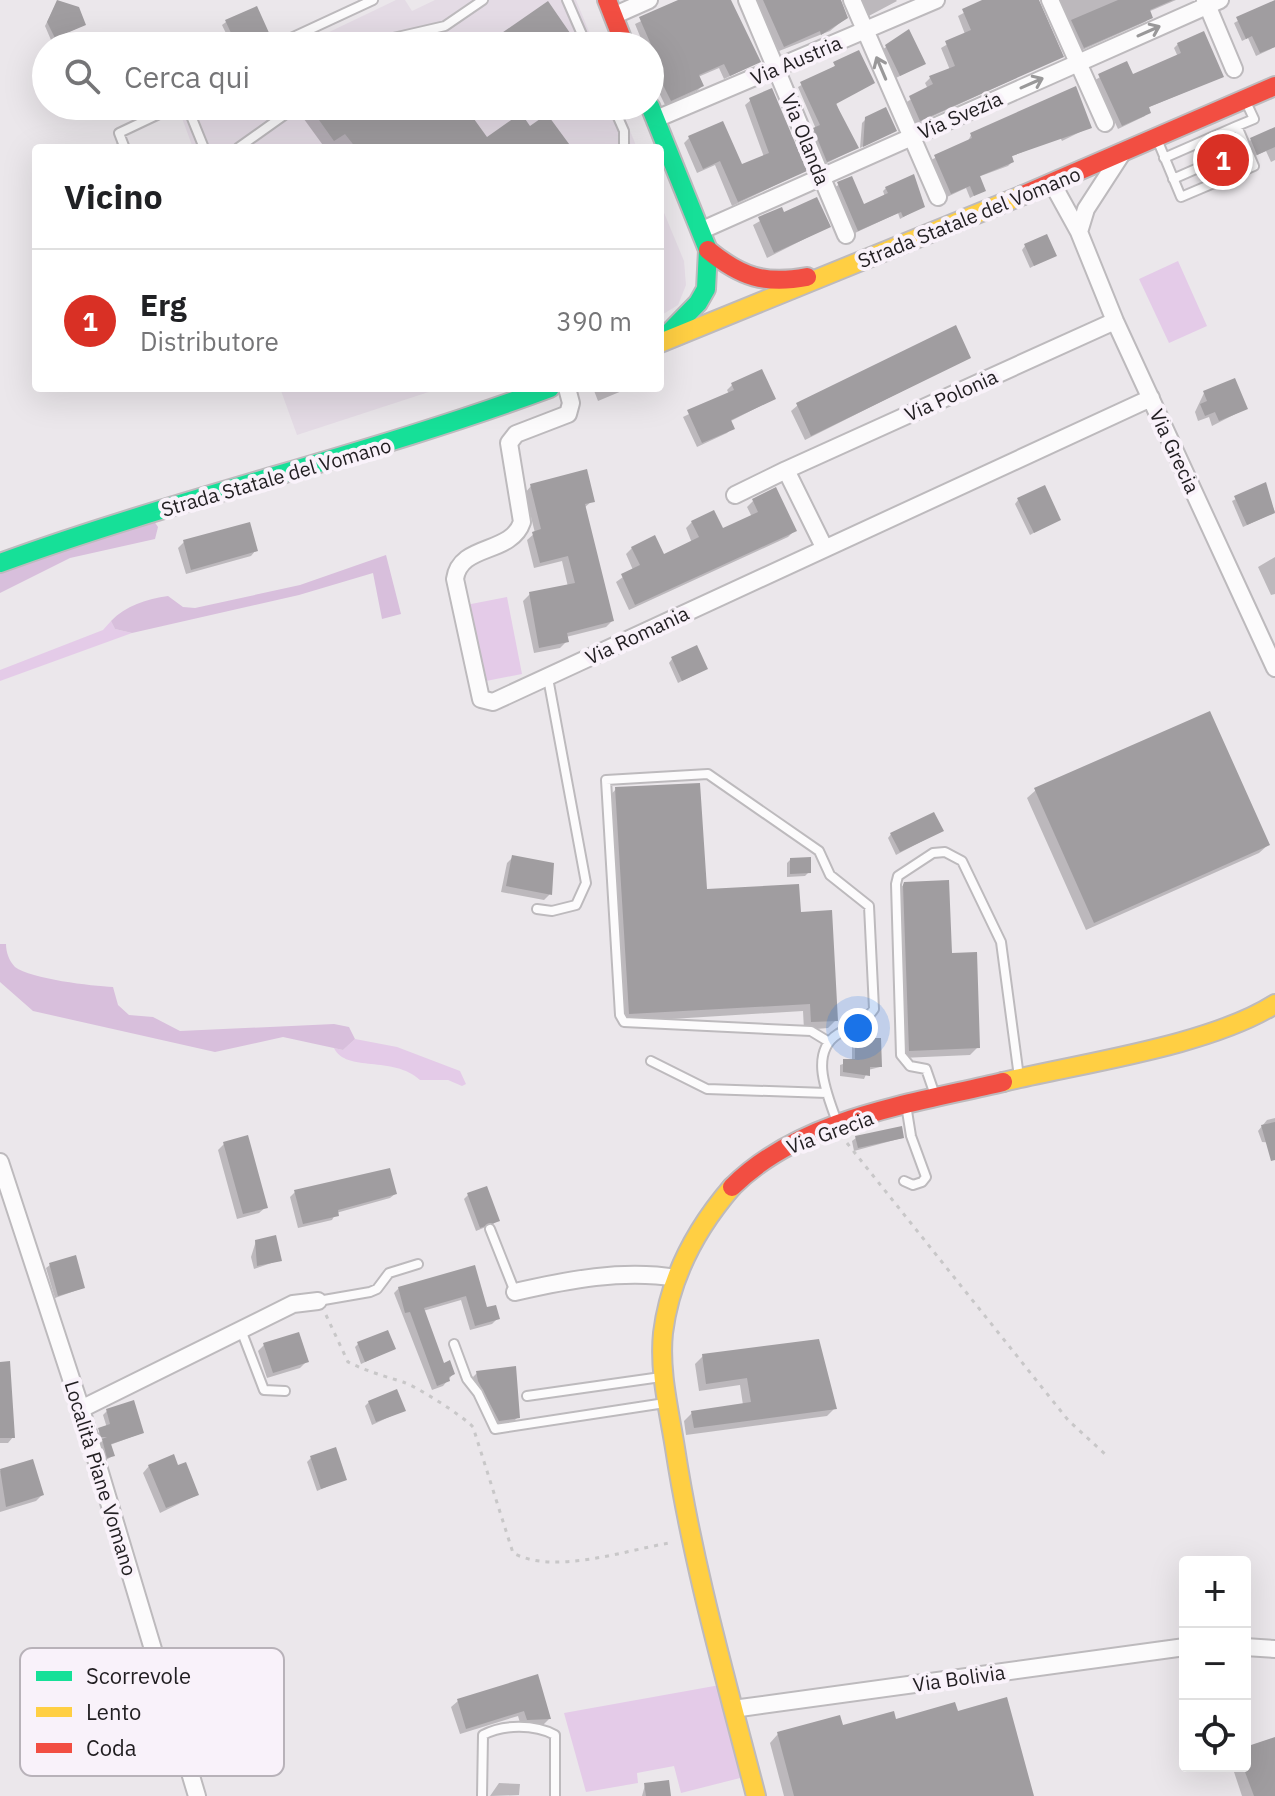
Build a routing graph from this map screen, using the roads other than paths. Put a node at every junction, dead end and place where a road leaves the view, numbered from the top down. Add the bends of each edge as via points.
1 (373, 0) edge
2 (483, 0) edge
3 (567, 0) edge
4 (649, 0) edge
5 (747, 0) edge
6 (852, 0) edge
7 (936, 0) edge
8 (1050, 0) edge
9 (1211, 2) edge
10 (610, 8) edge
11 (866, 31) junction
12 (304, 32) edge
13 (419, 32) edge
14 (581, 32) edge
15 (619, 32) edge
16 (1077, 63) junction
17 (777, 68) junction
18 (1234, 69) dead end
19 (1275, 86) edge
20 (1246, 100) junction
21 (664, 109) edge
22 (146, 120) edge
23 (193, 120) edge
24 (277, 120) edge
25 (619, 120) edge
26 (656, 120) edge
27 (1105, 123) dead end
28 (1237, 126) junction
29 (910, 137) junction
30 (1157, 140) junction
31 (123, 144) edge
32 (202, 144) edge
33 (244, 144) edge
34 (624, 144) edge
35 (1246, 147) junction
36 (1121, 155) junction
37 (1164, 158) junction
38 (1076, 173) junction
39 (821, 176) junction
40 (1173, 179) junction
41 (1052, 183) junction
42 (938, 197) dead end
43 (1086, 209) junction
44 (700, 231) junction
45 (1079, 232) junction
46 (846, 235) dead end
47 (708, 250) junction
48 (727, 267) junction
49 (838, 271) junction
50 (709, 272) junction
51 (735, 313) junction
52 (1115, 321) junction
53 (664, 339) edge
54 (664, 341) edge
55 (539, 392) edge
56 (568, 392) edge
57 (1151, 398) junction
58 (786, 470) junction
59 (735, 495) dead end
60 (824, 547) junction
61 (0, 563) edge
62 (1275, 668) edge
63 (548, 677) junction
64 (537, 909) dead end
65 (1275, 1004) edge
66 (829, 1042) junction
67 (651, 1061) dead end
68 (1020, 1077) junction
69 (827, 1093) junction
70 (936, 1098) junction
71 (907, 1106) junction
72 (839, 1126) junction
73 (0, 1162) edge
74 (904, 1181) dead end
75 (490, 1229) dead end
76 (418, 1264) dead end
77 (677, 1278) junction
78 (515, 1292) joint
79 (318, 1301) joint
80 (241, 1329) junction
81 (454, 1344) dead end
82 (663, 1377) junction
83 (285, 1391) dead end
84 (527, 1396) dead end
85 (666, 1403) junction
86 (81, 1409) junction
87 (1251, 1647) edge
88 (153, 1648) edge
89 (1179, 1648) edge
90 (1275, 1649) edge
91 (733, 1709) junction
92 (191, 1776) edge
93 (197, 1796) edge
94 (482, 1796) edge
95 (555, 1796) edge
96 (756, 1796) edge

1 - 12 lane
2 - 13 lane via 445,26
3 - 14 lane
4 - 10 street
5 - 17 street, Via Olanda
6 - 11 street
7 - 11 street, Via Austria
8 - 16 street
16 -> 9 street, Via Svezia
9 - 18 street
10 - 15 main road
11 - 17 street, Via Austria
29 -> 11 street
16 - 27 street
29 -> 16 street, Via Svezia
17 - 21 street, Via Austria
17 - 39 street, Via Olanda
19 - 20 main road, Strada Statale del Vomano
20 - 28 lane via 1254,119
20 - 30 main road, Strada Statale del Vomano
22 - 31 lane via 119,133
23 - 32 lane
24 - 33 lane
25 - 34 lane
26 - 44 main road
28 - 35 lane
28 - 37 lane
29 - 39 street, Via Svezia
29 - 42 street
30 - 36 main road, Strada Statale del Vomano
30 - 37 lane
35 - 40 lane
35 - 40 lane via 1254,166 1181,197
36 - 38 main road, Strada Statale del Vomano
36 - 43 street
37 - 40 lane
38 - 41 main road, Strada Statale del Vomano
38 - 43 street
39 - 44 street, Via Svezia
39 - 46 street, Via Olanda
41 - 45 street, Via Grecia
41 - 49 main road, Strada Statale del Vomano
43 - 45 street
44 - 47 main road
45 - 52 street, Via Grecia
47 - 48 main road
47 - 50 main road
48 - 49 main road via 769,283
48 - 51 main road
49 - 51 main road, Strada Statale del Vomano
50 - 51 main road via 718,295
50 - 53 main road via 698,303
51 - 54 main road, Strada Statale del Vomano
52 - 57 street, Via Grecia
52 - 58 street, Via Polonia
55 - 61 main road, Strada Statale del Vomano via 431,432 100,527
56 - 63 street, Via Romania via 568,414 516,434 509,443 522,522 518,533 464,559 455,579 481,699 493,702
57 - 60 street, Via Romania
57 - 62 street, Via Grecia
58 - 59 street, Via Polonia
58 - 60 street
60 - 63 street, Via Romania
63 - 64 lane via 586,883 576,905
65 - 68 main road, Via Grecia via 1214,1031
66 - 66 lane via 811,1031 624,1022 606,780 708,774 819,851 830,875 867,903 876,1004 870,1015
66 - 69 lane via 822,1058
67 - 69 lane via 707,1089
68 - 70 main road, Via Grecia
68 - 70 lane via 1001,942 962,861 945,852 933,853 898,876 896,884 901,1055 910,1066 926,1069
69 - 72 lane
70 - 71 main road, Via Grecia
71 - 72 main road, Via Grecia
71 - 74 lane via 926,1177 913,1185
72 - 77 main road, Via Grecia via 785,1146 727,1190 704,1221
73 - 86 street, Località Piane Vomano
75 - 78 lane
76 - 79 lane via 389,1273 370,1292
77 - 78 street via 634,1273
77 - 82 main road, Via Grecia via 664,1330
79 - 80 street via 293,1304
80 - 83 lane via 264,1390
80 - 86 street
81 - 85 lane via 495,1429
82 - 84 lane
82 - 85 main road, Via Grecia
85 - 91 main road, Via Grecia via 689,1539
86 - 88 street, Località Piane Vomano
87 - 90 street
89 - 91 street, Via Bolivia
91 - 96 main road, Via Grecia
92 - 93 street, Località Piane Vomano
94 - 95 lane via 483,1735 497,1727 545,1729 555,1735

